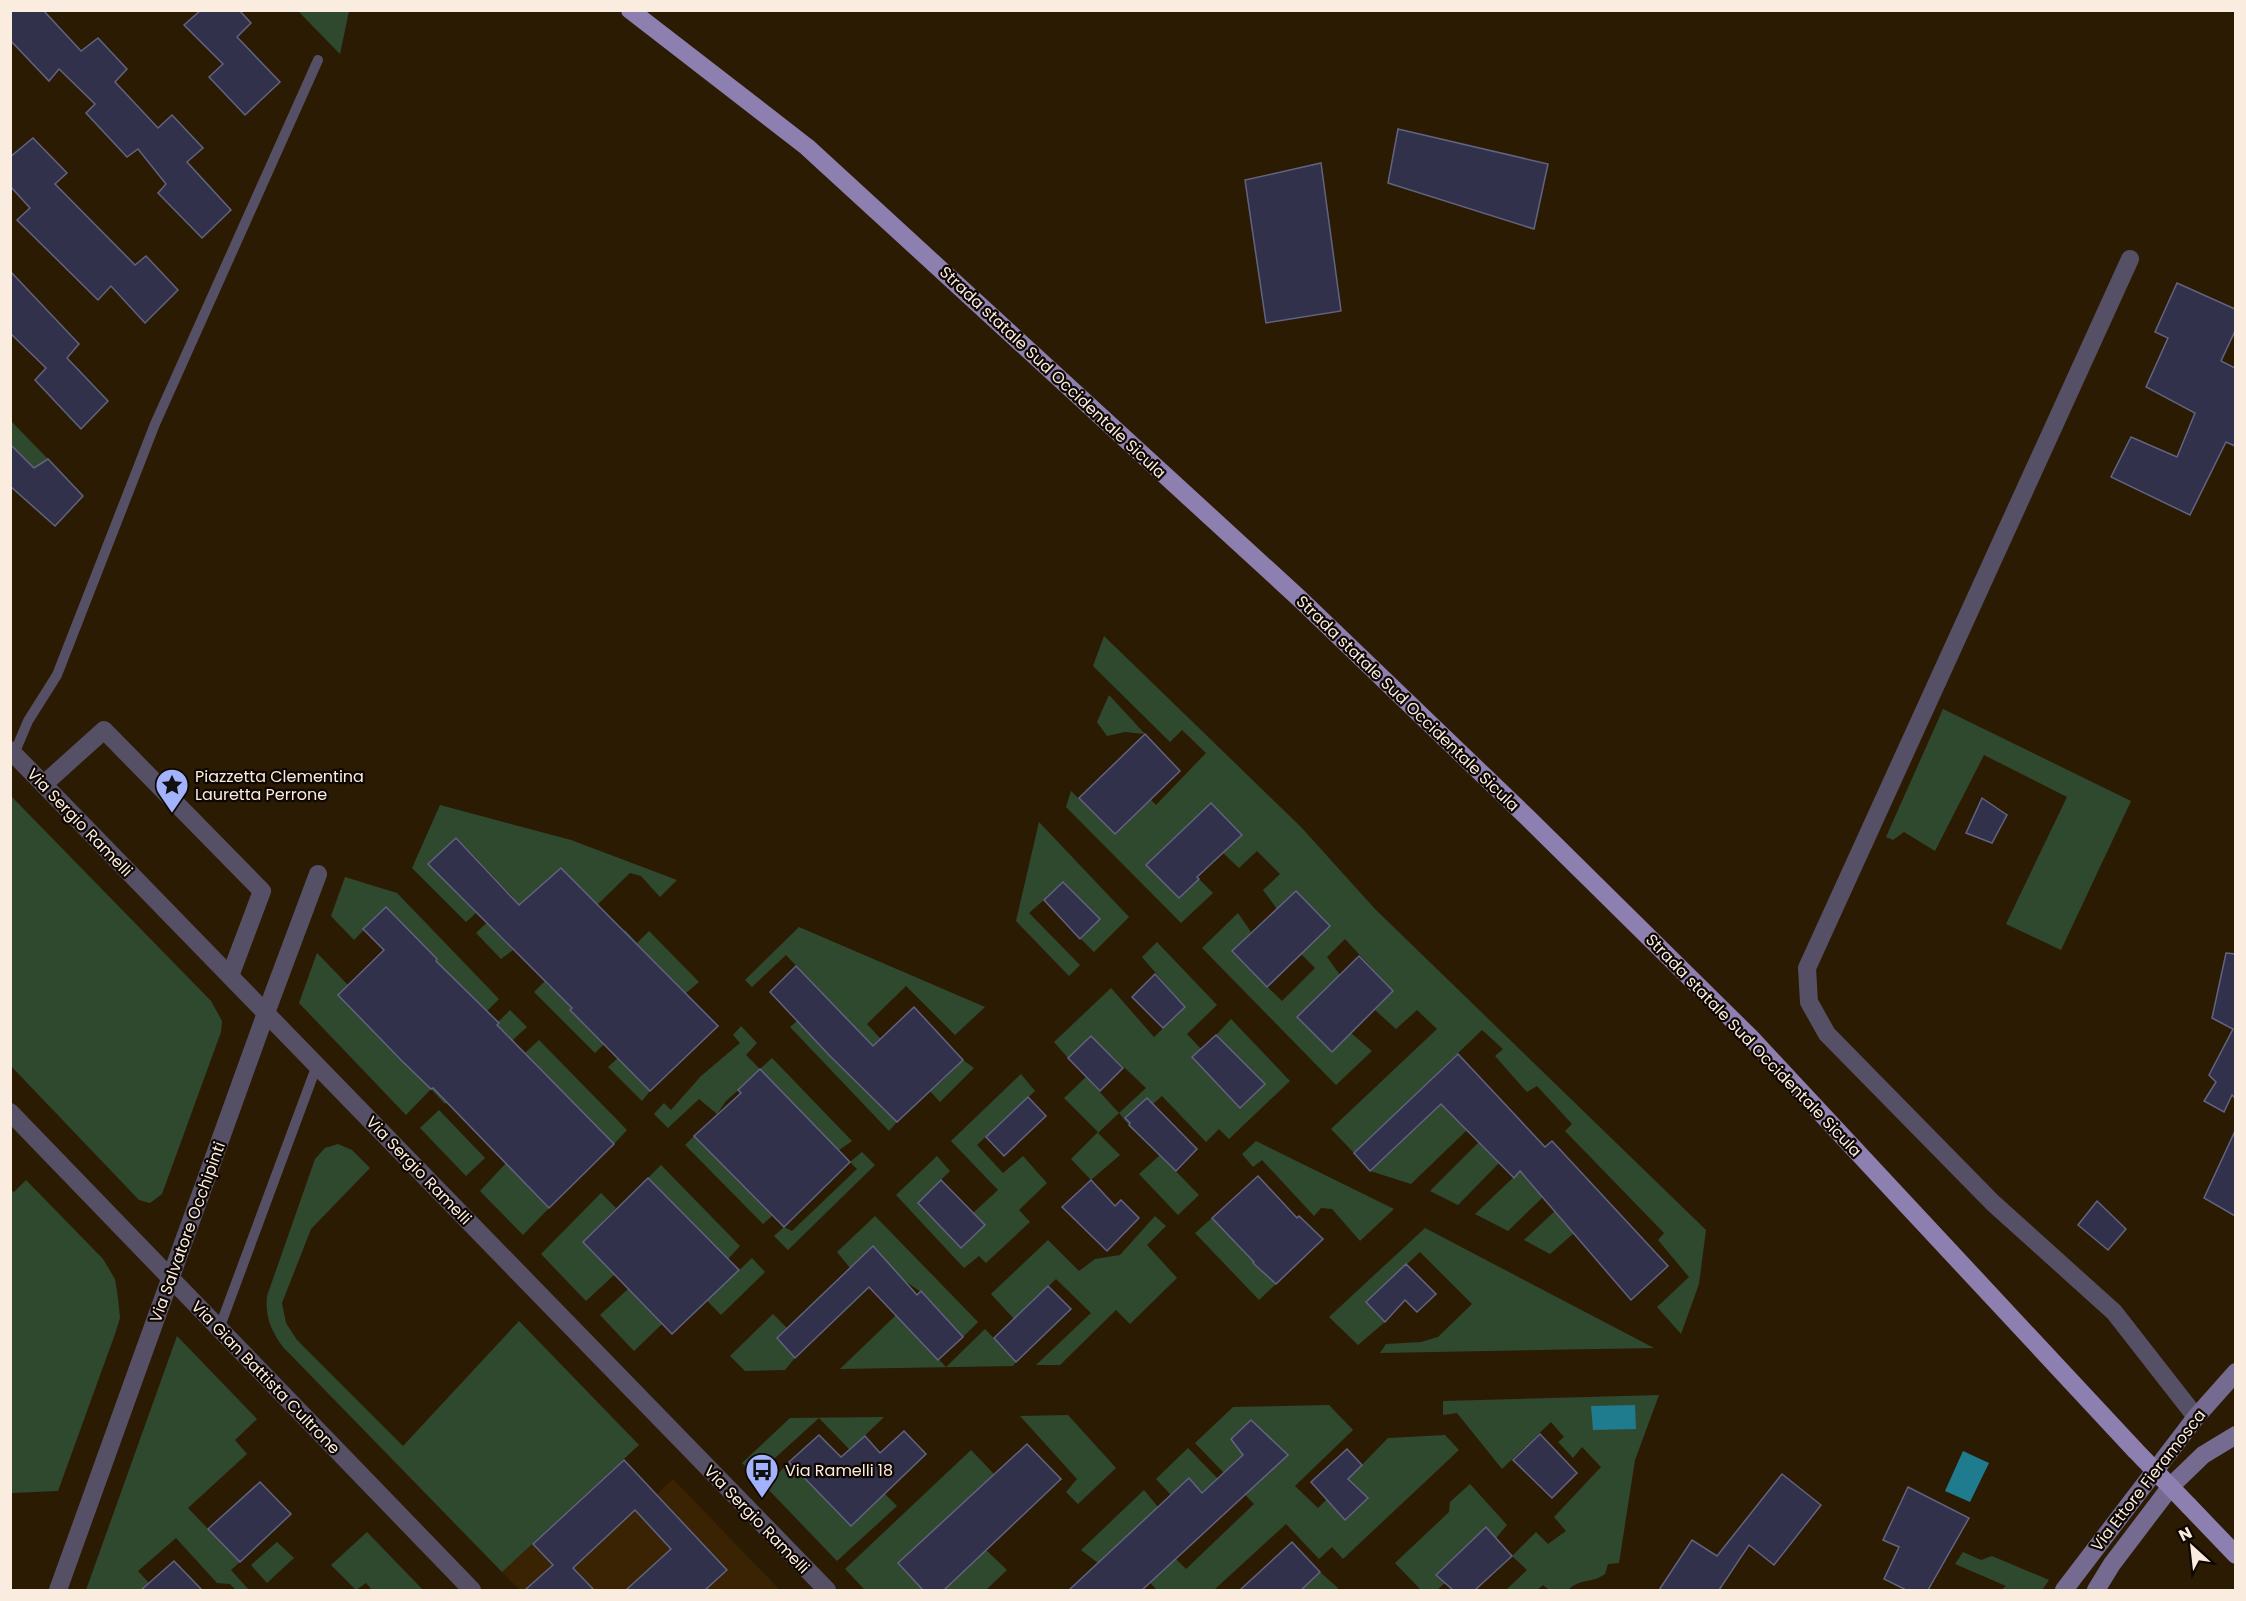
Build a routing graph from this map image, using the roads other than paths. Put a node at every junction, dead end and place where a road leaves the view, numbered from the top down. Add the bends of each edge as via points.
1 (630, 10) edge
2 (318, 60) dead end
3 (2130, 259) dead end
4 (12, 752) edge
5 (44, 784) junction
6 (318, 874) dead end
7 (230, 976) junction
8 (266, 1013) junction
9 (317, 1065) junction
10 (10, 1112) edge
11 (170, 1277) junction
12 (219, 1329) junction
13 (2235, 1372) edge
14 (2196, 1417) junction
15 (2235, 1435) edge
16 (2235, 1555) edge
17 (58, 1590) edge
18 (472, 1590) edge
19 (827, 1590) edge
20 (2064, 1590) edge
21 (2096, 1590) edge

1 - 16 main road, Strada statale Sud Occidentale Sicula, bridge via 807,147 1301,600 1528,818 1751,1038
2 - 4 lane via 154,424 57,675
3 - 14 street via 1807,968 1809,1002 1827,1034 1985,1194 2114,1312
4 - 5 street, Via Sergio Ramelli
5 - 7 street, Via Sergio Ramelli
5 - 7 street via 104,730 262,891
6 - 8 street, Via Salvatore Occhipinti
7 - 8 street, Via Sergio Ramelli
8 - 9 street, Via Sergio Ramelli
8 - 11 street, Via Salvatore Occhipinti
9 - 12 lane
9 - 19 street, Via Sergio Ramelli
10 - 11 street, Via Gian Battista Cultrone
11 - 12 street, Via Gian Battista Cultrone
11 - 17 street, Via Salvatore Occhipinti
12 - 18 street, Via Gian Battista Cultrone
13 - 14 main road, Via Ettore Fieramosca
14 - 20 main road, Via Ettore Fieramosca
15 - 21 main road, Via Ettore Fieramosca via 2203,1455 2172,1485

